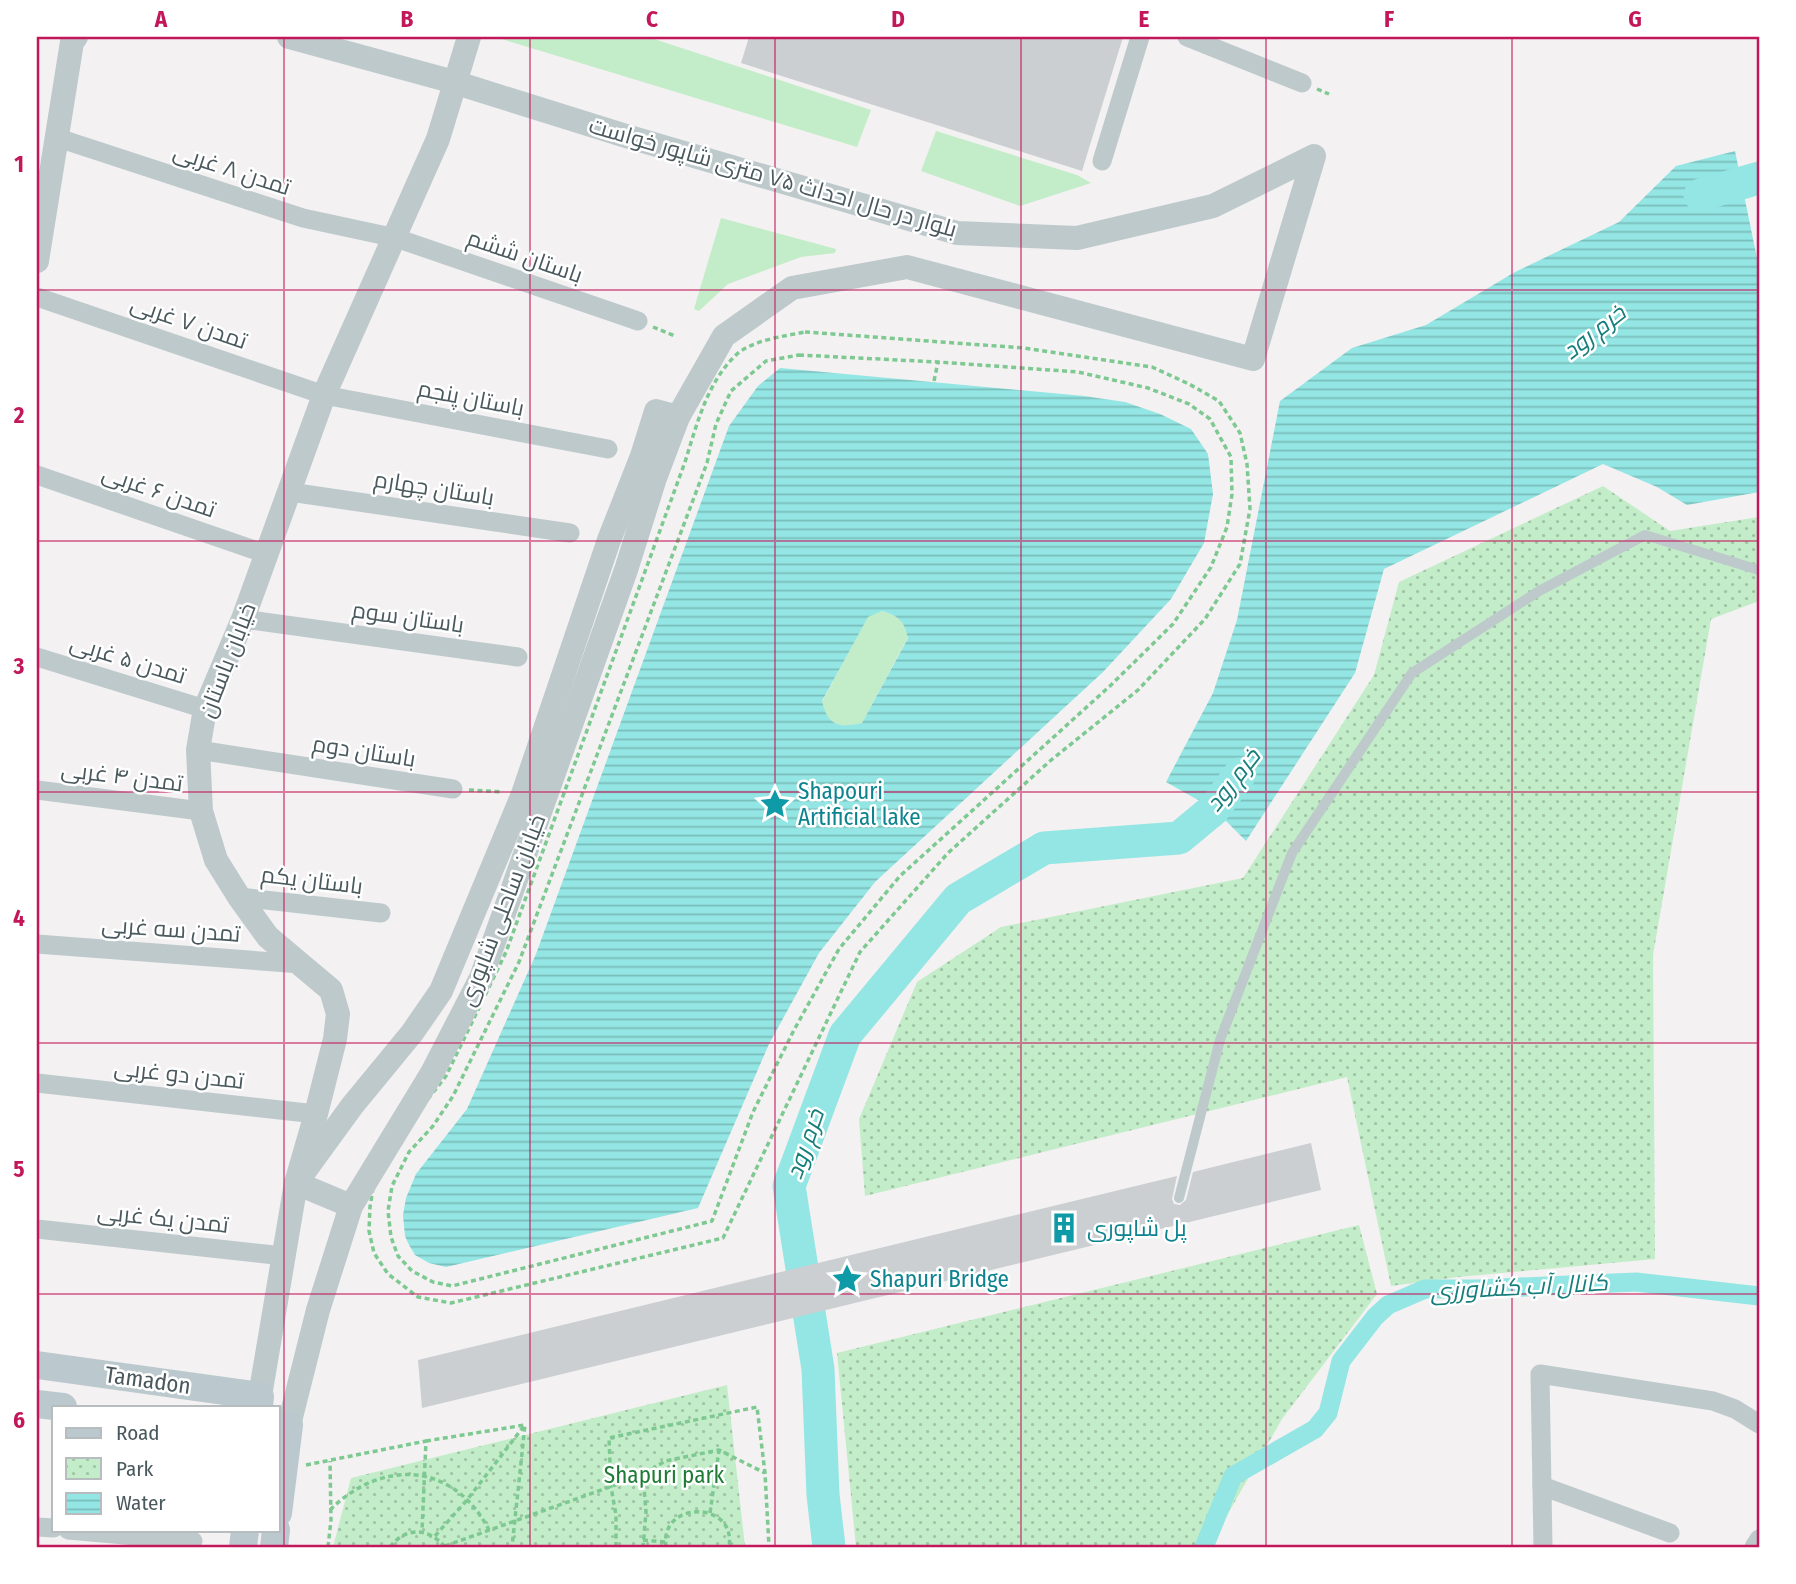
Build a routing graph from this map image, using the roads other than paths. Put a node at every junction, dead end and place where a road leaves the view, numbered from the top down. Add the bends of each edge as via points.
1 (289, 37) edge
2 (1140, 37) edge
3 (1187, 37) edge
4 (469, 38) edge
5 (74, 39) edge
6 (456, 82) junction
7 (1302, 83) dead end
8 (55, 137) junction
9 (1102, 161) dead end
10 (42, 204) edge
11 (396, 238) junction
12 (37, 261) edge
13 (37, 296) edge
14 (638, 321) dead end
15 (324, 394) junction
16 (667, 414) joint
17 (608, 449) dead end
18 (37, 475) edge
19 (290, 492) junction
20 (570, 533) dead end
21 (266, 554) junction
22 (1759, 570) edge
23 (243, 619) junction
24 (37, 657) edge
25 (518, 657) dead end
26 (205, 709) junction
27 (198, 750) junction
28 (453, 789) road end
29 (37, 790) edge
30 (534, 797) junction
31 (201, 811) junction
32 (239, 897) junction
33 (381, 913) dead end
34 (37, 944) edge
35 (301, 964) junction
36 (37, 1083) edge
37 (316, 1114) junction
38 (296, 1183) junction
39 (1179, 1198) dead end
40 (351, 1206) junction
41 (37, 1229) edge
42 (284, 1256) junction
43 (37, 1365) edge
44 (260, 1401) edge
45 (1759, 1424) edge
46 (289, 1425) joint
47 (1542, 1486) junction
48 (280, 1498) edge
49 (91, 1532) edge
50 (1670, 1534) dead end
51 (1759, 1539) edge
52 (193, 1541) dead end
53 (1543, 1547) edge
54 (1754, 1547) edge

1 - 6 street, بلوار در حال احداث ۷۵ متری شاپور خواست
2 - 9 street
3 - 7 street
4 - 6 street, خیابان باستان
5 - 8 street
6 - 11 street, خیابان باستان via 438,139
6 - 16 street, بلوار در حال احداث ۷۵ متری شاپور خواست via 957,233 1077,238 1213,206 1314,156 1253,359 907,267 792,288 724,336
8 - 10 street
8 - 11 street, تمدن ۸ غربی via 303,218
10 - 12 street
11 - 14 street, باستان ششم
11 - 15 street, خیابان باستان
13 - 15 street, تمدن ۷ غربی
15 - 17 street, باستان پنجم
15 - 19 street, خیابان باستان
16 - 30 street, خیابان ساحلی شاپوری
18 - 21 street, تمدن ۶ غربی
19 - 20 street, باستان چهارم
19 - 21 street, خیابان باستان
21 - 23 street, خیابان باستان
22 - 39 lane via 1645,536 1539,591 1412,673 1292,853 1220,1040
23 - 25 street, باستان سوم
23 - 26 street, خیابان باستان
24 - 26 street, تمدن ۵ غربی
26 - 27 street, خیابان باستان
27 - 28 street, باستان دوم
27 - 31 street, خیابان باستان
29 - 31 street, تمدن ۴ غربی
30 - 38 street, خیابان ساحلی شاپوری via 440,991
30 - 40 street, خیابان ساحلی شاپوری via 481,978 432,1073
31 - 32 street, خیابان باستان via 216,860
32 - 33 street, باستان یکم
32 - 35 street, خیابان باستان via 268,937
34 - 35 street, تمدن سه غربی
35 - 37 street, خیابان باستان via 331,990 338,1014
36 - 37 street, تمدن دو غربی
37 - 38 street, خیابان باستان
38 - 40 street
38 - 42 street, خیابان ساحلی شاپوری
40 - 46 street, خیابان ساحلی شاپوری
41 - 42 street, تمدن یک غربی
42 - 44 street, خیابان ساحلی شاپوری
43 - 44 main road, Tamadon
45 - 47 street via 1713,1401 1540,1374
46 - 48 main road, خیابان ساحلی شاپوری
47 - 50 street
47 - 53 street
49 - 52 street
51 - 54 street

